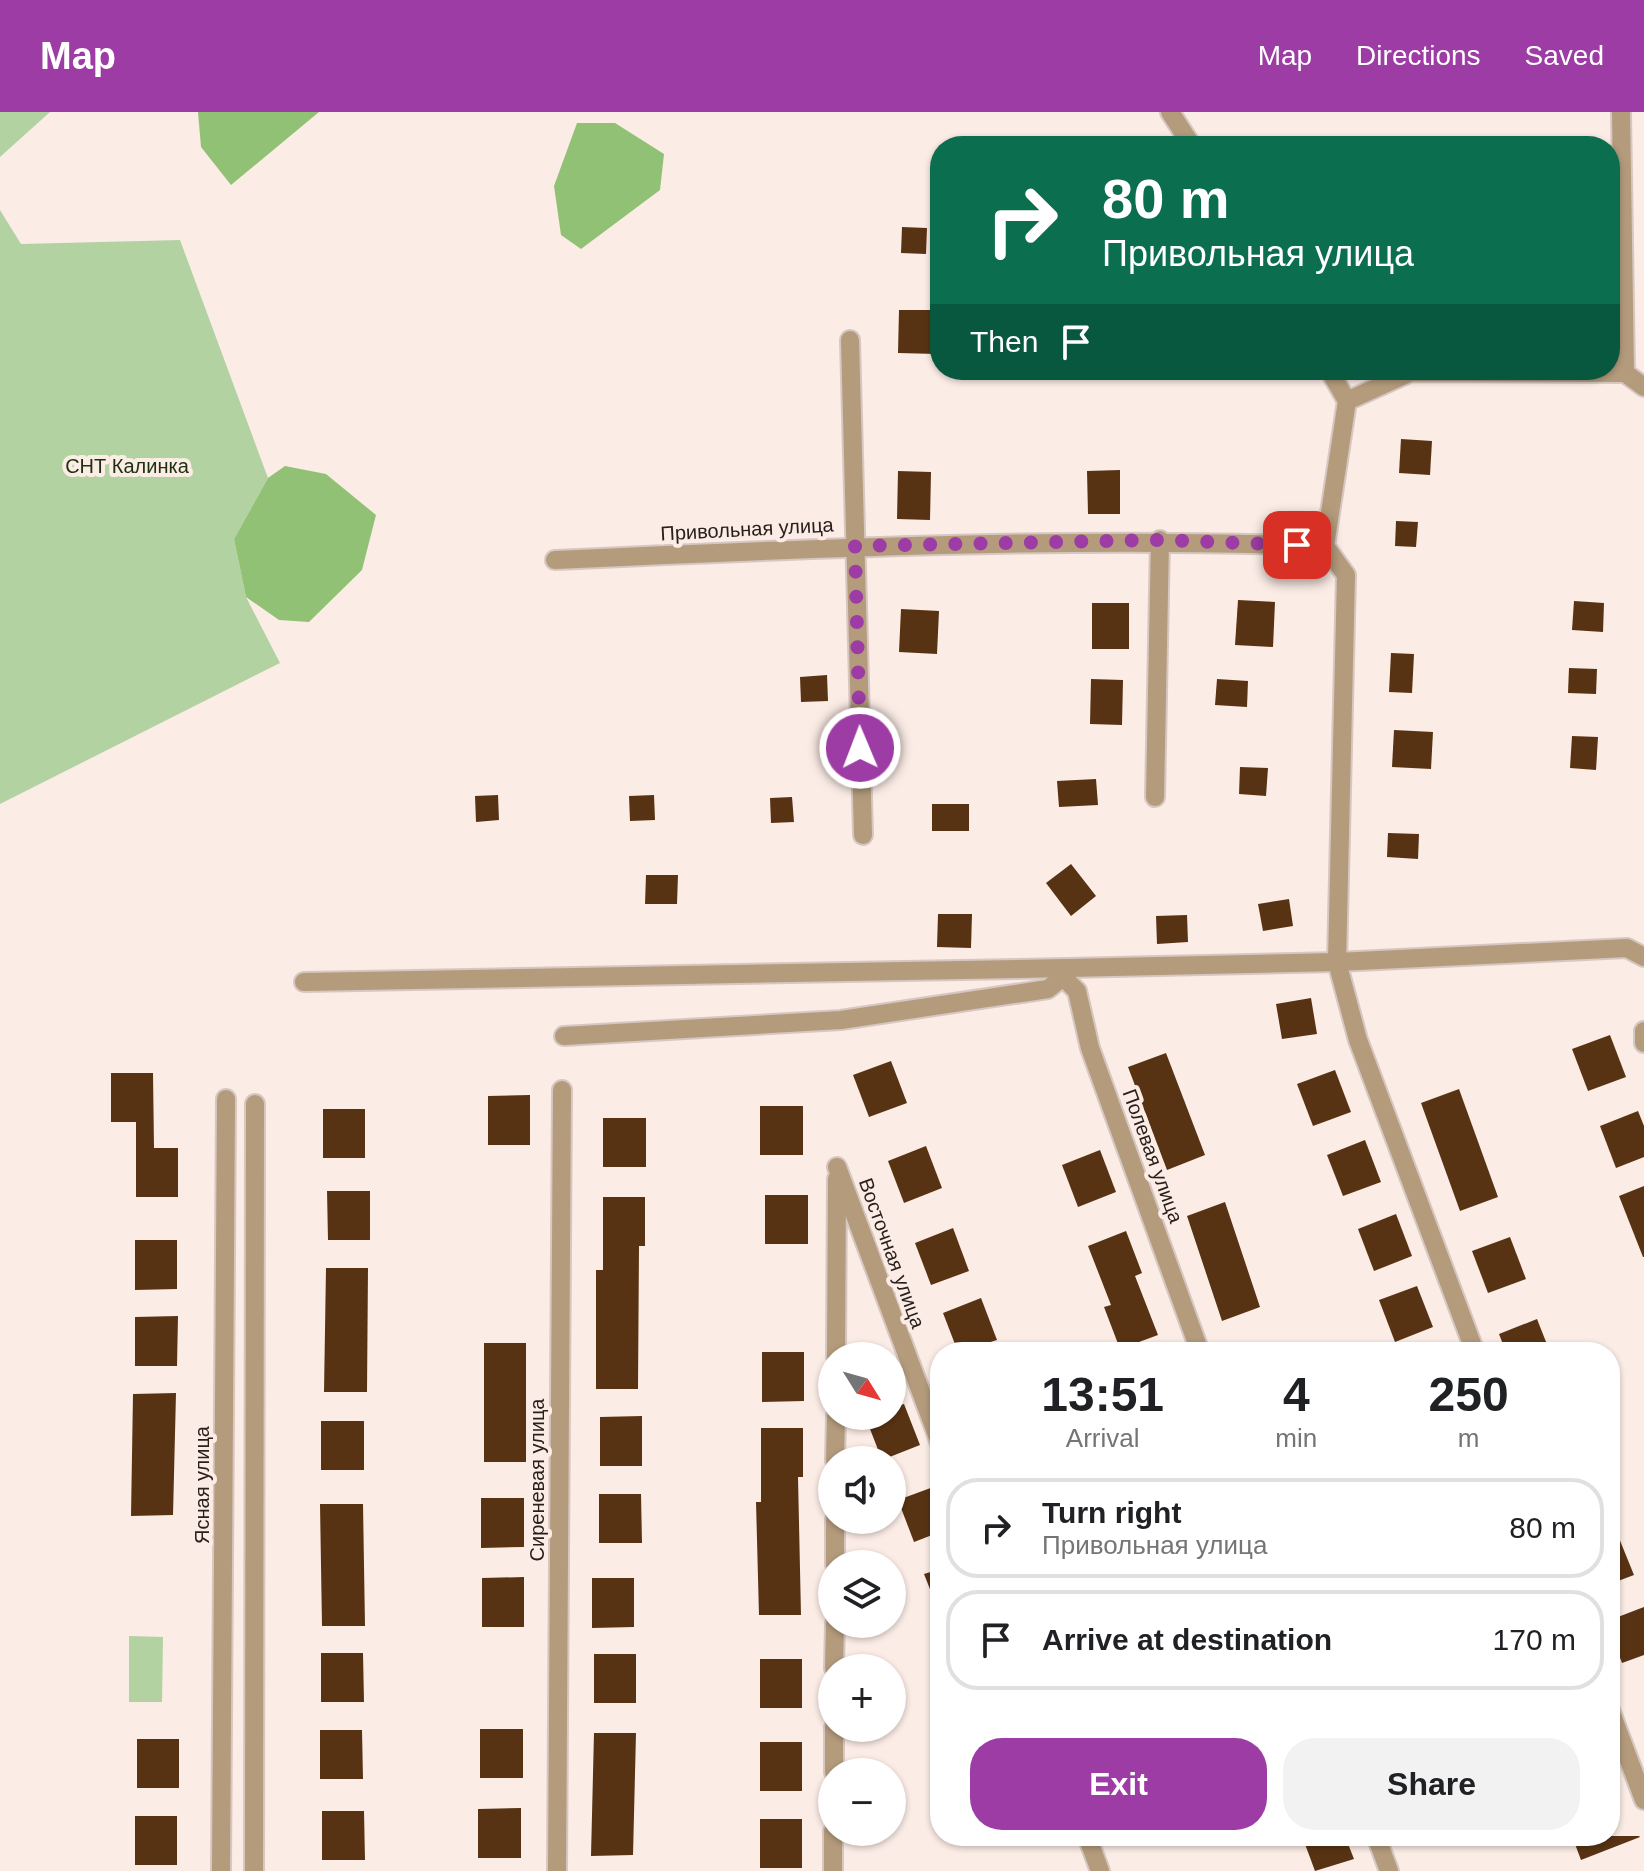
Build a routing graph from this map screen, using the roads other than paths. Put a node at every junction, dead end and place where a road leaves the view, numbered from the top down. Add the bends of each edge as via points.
1 (1170, 112) edge
2 (1621, 112) edge
3 (1186, 136) edge
4 (850, 340) dead end
5 (1620, 373) edge
6 (1625, 373) junction
7 (1335, 380) edge
8 (1393, 380) edge
9 (1644, 387) edge
10 (1347, 401) junction
11 (1160, 540) junction
12 (855, 546) junction
13 (1325, 546) junction
14 (555, 560) dead end
15 (1155, 797) dead end
16 (863, 835) dead end
17 (1644, 957) edge
18 (1337, 962) junction
19 (1066, 972) junction
20 (304, 982) dead end
21 (1644, 1031) edge
22 (564, 1036) dead end
23 (1644, 1043) edge
24 (562, 1090) dead end
25 (226, 1099) dead end
26 (255, 1104) dead end
27 (836, 1342) edge
28 (902, 1342) edge
29 (1196, 1342) edge
30 (1471, 1342) edge
31 (906, 1352) edge
32 (930, 1416) edge
33 (1620, 1736) edge
34 (1644, 1800) edge
35 (833, 1846) edge
36 (1091, 1846) edge
37 (1380, 1846) edge
38 (221, 1871) edge
39 (254, 1871) edge
40 (557, 1871) edge
41 (833, 1871) edge
42 (1100, 1871) edge
43 (1389, 1871) edge

1 - 3 street
2 - 6 street
4 - 12 street
5 - 6 street
6 - 9 street
7 - 10 street
8 - 10 street
10 - 13 street
11 - 12 street, Привольная улица
11 - 13 street, Привольная улица
11 - 15 street
12 - 14 street, Привольная улица
12 - 16 street
13 - 18 street via 1346,575
17 - 18 street via 1627,948
18 - 19 street
18 - 30 street via 1358,1040
19 - 20 street
19 - 22 street via 1048,989 841,1020
19 - 29 street, Полевая улица via 1077,991 1090,1048
21 - 23 street
24 - 40 street, Сиреневая улица
25 - 38 street, Ясная улица
26 - 39 street
27 - 28 street, Восточная улица via 837,1167
31 - 32 street, Восточная улица
33 - 34 street
35 - 41 street
36 - 42 street
37 - 43 street

